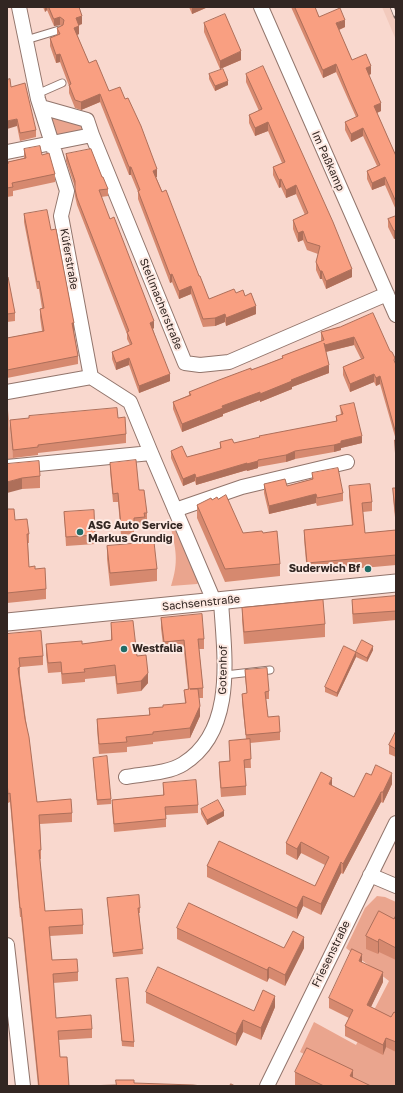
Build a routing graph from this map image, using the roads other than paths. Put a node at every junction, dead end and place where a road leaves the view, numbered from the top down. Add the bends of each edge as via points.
1 (19, 7) edge
2 (261, 7) edge
3 (59, 30) edge
4 (26, 40) junction
5 (62, 83) dead end
6 (39, 100) junction
7 (92, 135) junction
8 (52, 142) junction
9 (7, 152) edge
10 (387, 294) junction
11 (396, 315) edge
12 (90, 377) junction
13 (7, 392) edge
14 (151, 454) junction
15 (347, 462) dead end
16 (7, 468) edge
17 (175, 510) junction
18 (396, 584) edge
19 (218, 601) junction
20 (7, 622) edge
21 (270, 670) dead end
22 (225, 675) junction
23 (126, 777) dead end
24 (396, 823) edge
25 (370, 875) junction
26 (396, 886) edge
27 (7, 945) edge
28 (23, 1086) edge
29 (267, 1086) edge

1 - 4 street
2 - 10 street, Im Paßkamp
3 - 4 lane
4 - 6 street
5 - 6 lane
6 - 7 street, Stellmacherstraße via 88,120
6 - 8 street
7 - 8 street
7 - 10 street, Stellmacherstraße via 185,362 200,365 229,362
8 - 9 street
8 - 12 street, Küferstraße via 67,191 61,216
10 - 11 street, Im Paßkamp
12 - 13 street
12 - 14 street via 130,402
14 - 16 street
14 - 17 street
15 - 17 street via 242,487
17 - 19 street
18 - 19 street, Sachsenstraße
19 - 20 street, Sachsenstraße
19 - 22 street, Gotenhof
21 - 22 lane
22 - 23 street, Gotenhof via 219,717 214,730 197,753 183,765 172,769
24 - 25 street, Friesenstraße
25 - 26 street
25 - 29 street, Friesenstraße
27 - 28 street

